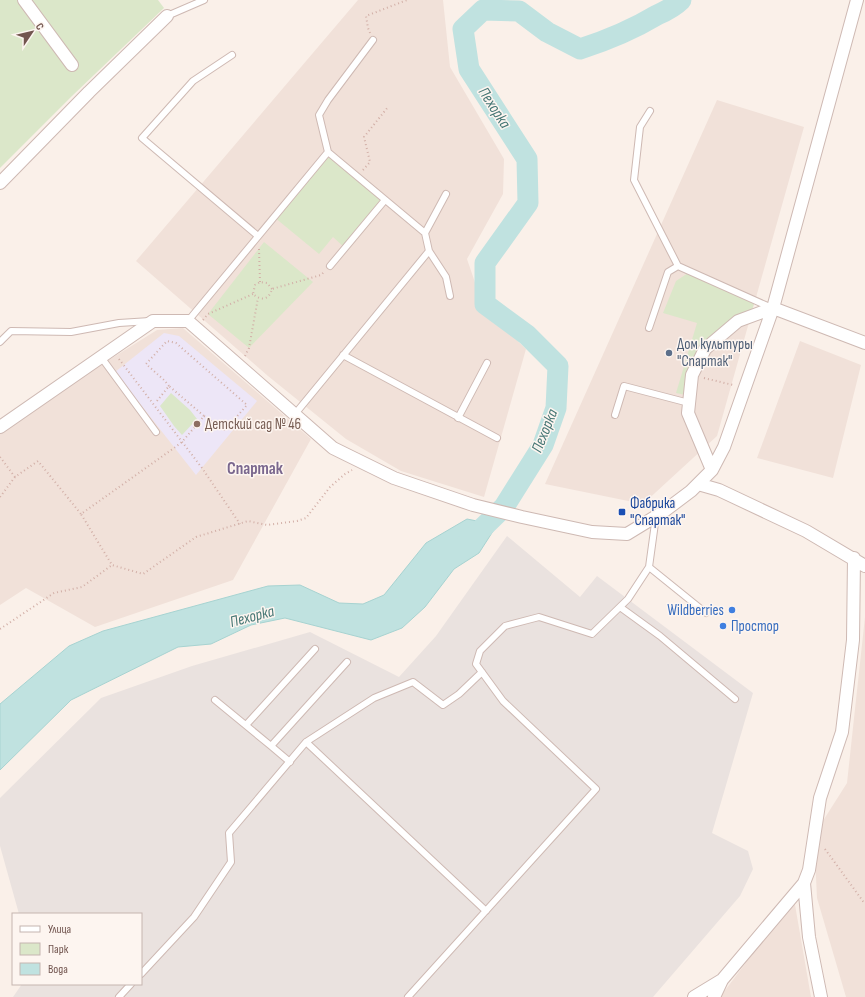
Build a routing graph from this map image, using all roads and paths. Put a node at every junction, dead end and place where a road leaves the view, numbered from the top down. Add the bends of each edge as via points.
1 (24, 0) edge
2 (204, 0) edge
3 (407, 0) edge
4 (857, 0) edge
5 (167, 16) joint
6 (373, 40) joint
7 (232, 54) dead end
8 (72, 65) dead end
9 (388, 107) dead end
10 (650, 111) dead end
11 (328, 152) junction
12 (357, 176) junction
13 (0, 183) edge
14 (446, 194) dead end
15 (385, 200) junction
16 (425, 233) junction
17 (258, 236) junction
18 (429, 251) junction
19 (330, 266) joint
20 (678, 266) junction
21 (260, 282) junction
22 (272, 289) junction
23 (253, 294) junction
24 (450, 296) dead end
25 (258, 298) junction
26 (773, 308) junction
27 (153, 321) junction
28 (192, 324) junction
29 (649, 328) dead end
30 (0, 342) edge
31 (865, 342) edge
32 (249, 348) dead end
33 (112, 350) junction
34 (343, 355) junction
35 (101, 357) junction
36 (487, 363) dead end
37 (692, 375) junction
38 (169, 386) junction
39 (746, 388) junction
40 (157, 401) dead end
41 (689, 403) junction
42 (295, 414) junction
43 (615, 415) dead end
44 (204, 416) junction
45 (458, 418) junction
46 (0, 427) edge
47 (156, 432) dead end
48 (497, 438) dead end
49 (182, 442) junction
50 (0, 457) edge
51 (370, 466) junction
52 (712, 470) junction
53 (16, 477) junction
54 (698, 484) junction
55 (0, 497) edge
56 (81, 514) junction
57 (656, 516) junction
58 (240, 524) junction
59 (854, 558) junction
60 (112, 565) junction
61 (865, 566) edge
62 (649, 567) junction
63 (620, 607) junction
64 (706, 613) dead end
65 (0, 629) edge
66 (315, 649) dead end
67 (347, 662) dead end
68 (482, 672) junction
69 (735, 699) dead end
70 (215, 700) dead end
71 (246, 725) junction
72 (306, 742) junction
73 (271, 746) junction
74 (290, 762) junction
75 (814, 835) junction
76 (804, 882) junction
77 (865, 904) edge
78 (486, 911) junction
79 (142, 973) edge
80 (722, 980) junction
81 (130, 985) edge
82 (119, 997) edge
83 (408, 997) edge
84 (694, 997) edge
85 (714, 997) edge
86 (821, 997) edge

1 - 8 street
2 - 5 lane
3 - 6 path via 366,16
4 - 26 street
5 - 13 street
6 - 11 lane via 319,115
7 - 17 lane via 194,81 142,138
9 - 12 path via 364,137 370,162
10 - 20 lane via 640,127 634,180
11 - 12 lane
11 - 17 lane
12 - 15 lane
14 - 16 lane
15 - 16 lane
15 - 19 lane
16 - 18 lane
17 - 21 path
17 - 28 lane
18 - 24 lane via 446,277
18 - 34 lane
19 - 22 path via 321,275
20 - 26 lane
20 - 29 lane via 668,272
21 - 22 path via 267,283
21 - 23 path via 255,285
22 - 25 path via 268,297
23 - 25 path
23 - 28 path
25 - 32 path
26 - 31 street
26 - 37 street via 738,321 705,349
26 - 39 street
27 - 28 street
27 - 30 lane via 119,323 71,332 11,331
27 - 33 street
28 - 42 street
33 - 35 street
33 - 49 path
34 - 42 lane
34 - 45 lane
35 - 46 street
35 - 47 lane
36 - 45 lane
37 - 39 path
37 - 41 street
38 - 40 path
38 - 44 path
38 - 44 path via 146,364 167,341 176,342 247,405 225,430
39 - 52 street via 724,447
41 - 43 lane via 624,386
41 - 52 street via 688,413
42 - 51 street via 333,448
44 - 49 path
45 - 48 lane
49 - 56 path
49 - 58 path
50 - 53 path
51 - 57 street via 394,478 473,505 592,532 627,534
51 - 58 path via 357,468 345,474 330,487 306,518 267,525 248,521
52 - 54 street
53 - 55 path
53 - 56 path via 38,461
54 - 57 street
54 - 59 street via 719,490 806,531
56 - 60 path
57 - 62 lane
58 - 60 path via 196,537 143,574
59 - 61 street
59 - 75 street via 853,640 842,732 820,798
60 - 65 path via 82,587 54,593
62 - 63 lane
62 - 64 lane
63 - 68 lane via 592,634 539,617 505,626 480,651 476,664
63 - 69 lane via 660,636
66 - 71 lane
67 - 73 lane
68 - 72 lane via 443,705 413,682 374,698
68 - 78 lane via 503,701 596,789
70 - 71 lane
71 - 73 lane
72 - 74 lane
72 - 78 lane
73 - 74 lane
74 - 79 lane via 229,833 231,862 194,917
75 - 76 street via 809,870
75 - 77 path
76 - 80 street
76 - 86 street via 809,937
78 - 83 lane
80 - 84 street
80 - 85 street
81 - 82 lane

